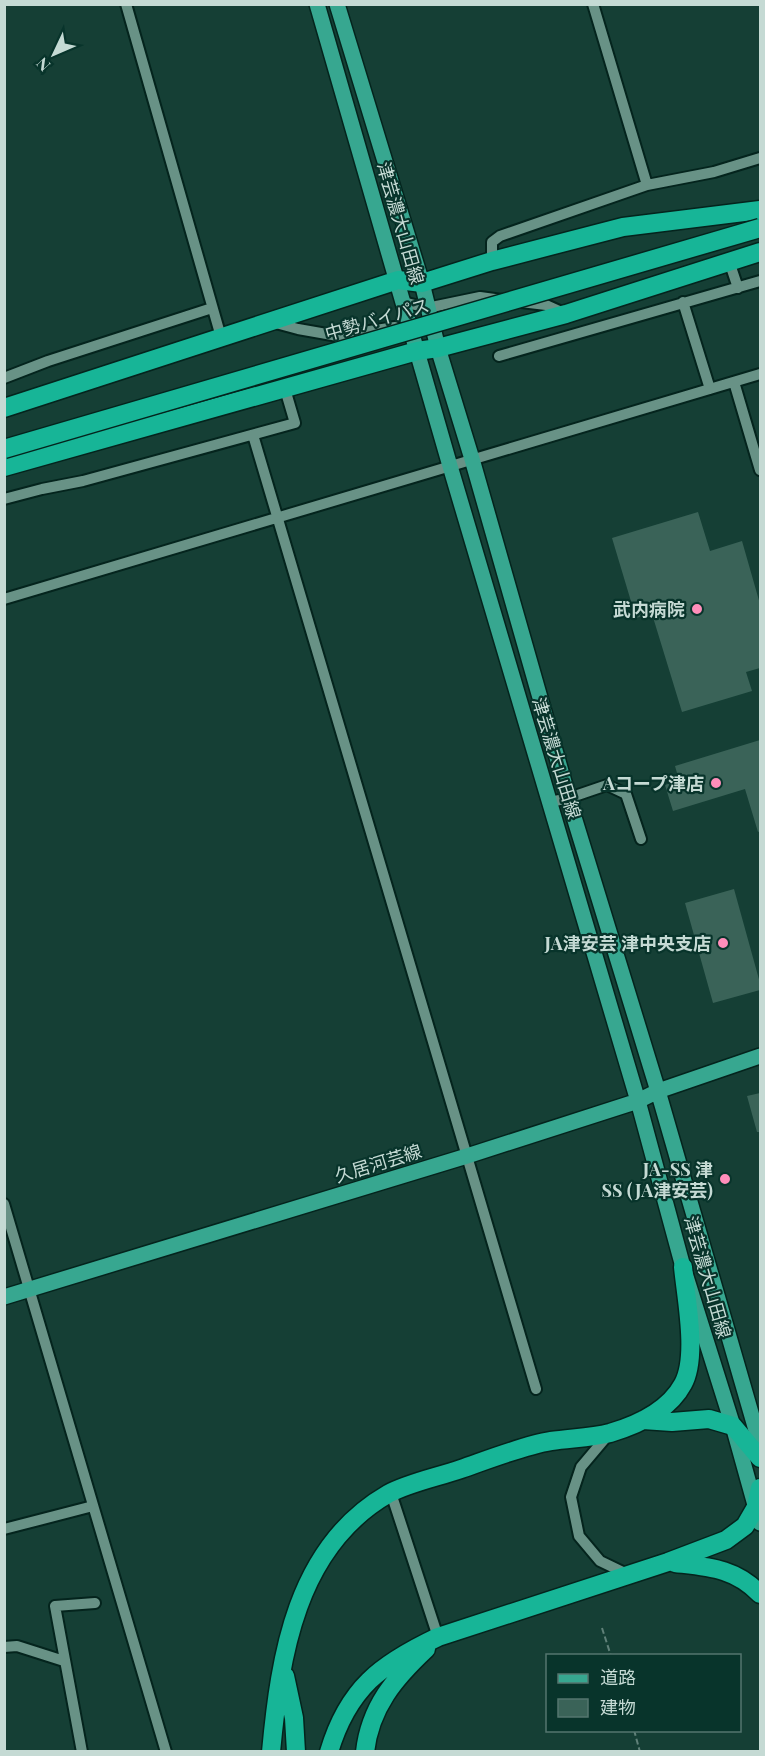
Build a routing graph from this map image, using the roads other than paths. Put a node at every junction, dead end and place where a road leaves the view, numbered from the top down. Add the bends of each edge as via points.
1 (126, 4) edge
2 (317, 4) edge
3 (337, 4) edge
4 (593, 4) edge
5 (760, 158) edge
6 (647, 185) junction
7 (760, 210) edge
8 (760, 228) edge
9 (760, 252) edge
10 (492, 261) junction
11 (729, 261) junction
12 (398, 280) junction
13 (760, 281) edge
14 (422, 283) junction
15 (738, 288) junction
16 (403, 302) junction
17 (683, 302) junction
18 (212, 308) junction
19 (427, 308) junction
20 (566, 314) junction
21 (269, 321) junction
22 (409, 325) junction
23 (220, 337) junction
24 (436, 341) junction
25 (417, 351) junction
26 (499, 356) dead end
27 (760, 374) edge
28 (4, 378) edge
29 (734, 382) junction
30 (285, 389) junction
31 (710, 389) junction
32 (4, 408) edge
33 (253, 435) junction
34 (4, 449) edge
35 (472, 459) junction
36 (450, 466) junction
37 (4, 467) edge
38 (760, 470) edge
39 (4, 499) edge
40 (278, 517) junction
41 (4, 599) edge
42 (569, 798) junction
43 (550, 802) junction
44 (641, 840) dead end
45 (760, 1056) edge
46 (658, 1091) junction
47 (638, 1101) junction
48 (467, 1156) junction
49 (4, 1204) edge
50 (683, 1268) junction
51 (30, 1289) junction
52 (4, 1297) edge
53 (536, 1389) dead end
54 (644, 1420) junction
55 (733, 1426) junction
56 (609, 1434) junction
57 (760, 1444) edge
58 (760, 1458) edge
59 (760, 1488) edge
60 (391, 1493) junction
61 (93, 1506) junction
62 (758, 1515) edge
63 (4, 1529) edge
64 (668, 1562) junction
65 (627, 1574) junction
66 (760, 1594) edge
67 (95, 1603) dead end
68 (438, 1637) junction
69 (4, 1647) edge
70 (64, 1661) junction
71 (283, 1662) junction
72 (82, 1752) edge
73 (166, 1752) edge
74 (271, 1752) edge
75 (296, 1752) edge
76 (329, 1752) edge
77 (365, 1752) edge

1 - 18 street
2 - 12 main road, 津芸濃大山田線
3 - 14 main road, 津芸濃大山田線
4 - 6 street
5 - 6 street
6 - 10 street via 500,236 492,242
7 - 10 highway via 623,227
8 - 34 highway, 中勢バイパス, bridge
9 - 11 highway
10 - 14 highway
11 - 15 street
11 - 20 highway
12 - 14 highway
12 - 16 main road, 津芸濃大山田線
12 - 21 highway
13 - 15 street
14 - 19 main road, 津芸濃大山田線
15 - 17 street
16 - 19 street
16 - 22 main road, 津芸濃大山田線
17 - 26 street
17 - 31 street
18 - 23 street
18 - 28 street
19 - 20 street via 480,297 546,304
19 - 24 main road, 津芸濃大山田線
20 - 24 highway
21 - 22 street via 338,336
21 - 23 highway
22 - 24 street
22 - 25 main road, 津芸濃大山田線
23 - 32 highway
24 - 25 highway
24 - 35 main road, 津芸濃大山田線
25 - 30 highway
25 - 36 main road, 津芸濃大山田線
27 - 29 street
29 - 31 street
29 - 38 street
30 - 33 street via 295,423
30 - 37 highway
31 - 35 street
33 - 39 street
33 - 40 street
35 - 36 street
35 - 42 main road, 津芸濃大山田線
36 - 40 street
36 - 43 main road, 津芸濃大山田線
40 - 41 street
40 - 48 street
42 - 43 street
42 - 44 street via 607,784 626,794
42 - 46 main road, 津芸濃大山田線
43 - 47 main road, 津芸濃大山田線
45 - 46 main road, 久居河芸線
46 - 47 main road, 久居河芸線
46 - 57 main road, 津芸濃大山田線
47 - 48 main road, 久居河芸線
47 - 50 main road, 津芸濃大山田線
48 - 51 main road, 久居河芸線
48 - 53 street
49 - 51 street
50 - 54 highway via 690,1366 678,1392
50 - 55 main road, 津芸濃大山田線
51 - 52 main road, 久居河芸線
51 - 61 street
54 - 55 highway via 709,1419
54 - 56 highway
55 - 58 highway
55 - 62 main road, 津芸濃大山田線
56 - 60 highway via 548,1441
56 - 65 street via 581,1467 571,1497 579,1536 600,1561
59 - 62 highway
60 - 68 street
60 - 71 highway via 355,1518 312,1574 292,1622
61 - 63 street
61 - 73 street
62 - 64 highway via 726,1540
64 - 65 highway
64 - 66 highway via 727,1571 743,1578
65 - 68 highway
67 - 70 street via 56,1606
68 - 76 highway via 404,1653 366,1683 346,1710
68 - 77 highway via 403,1671 378,1704
69 - 70 street via 17,1646
70 - 72 street
71 - 74 highway
71 - 75 highway

